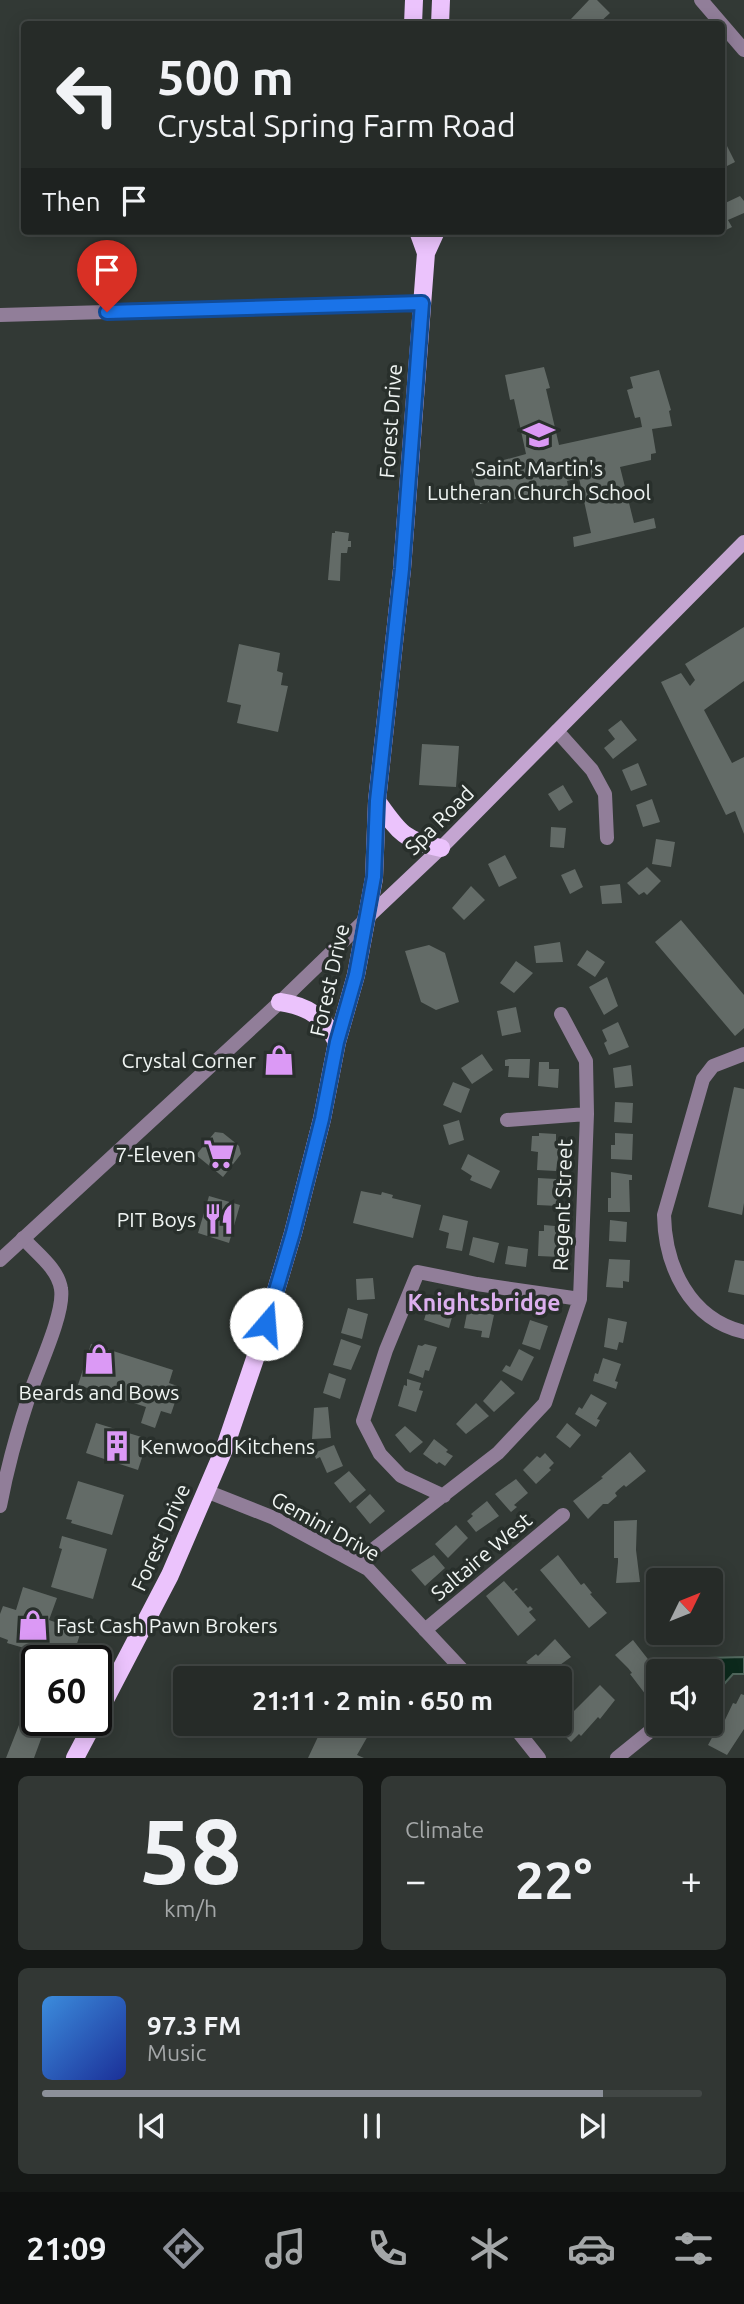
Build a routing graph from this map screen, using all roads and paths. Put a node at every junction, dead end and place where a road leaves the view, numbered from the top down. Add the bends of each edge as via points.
1 (414, 0) edge
2 (441, 0) edge
3 (701, 0) edge
4 (414, 21) edge
5 (440, 21) edge
6 (721, 21) edge
7 (725, 25) edge
8 (743, 44) edge
9 (419, 235) edge
10 (434, 235) edge
11 (426, 253) junction
12 (422, 303) junction
13 (0, 315) edge
14 (744, 542) edge
15 (558, 731) junction
16 (377, 801) junction
17 (607, 838) dead end
18 (441, 848) junction
19 (367, 918) junction
20 (280, 1002) junction
21 (561, 1014) dead end
22 (337, 1042) junction
23 (744, 1054) edge
24 (587, 1114) junction
25 (507, 1120) dead end
26 (23, 1238) junction
27 (0, 1260) edge
28 (580, 1299) junction
29 (744, 1332) edge
30 (206, 1490) junction
31 (444, 1496) junction
32 (0, 1506) edge
33 (563, 1515) dead end
34 (357, 1562) junction
35 (425, 1630) junction
36 (459, 1666) edge
37 (112, 1687) edge
38 (646, 1735) edge
39 (86, 1736) edge
40 (522, 1736) edge
41 (75, 1758) edge
42 (539, 1758) edge
43 (617, 1758) edge

1 - 4 main road
2 - 5 main road
3 - 6 street
7 - 8 street
9 - 11 main road, Forest Drive
10 - 11 main road, Forest Drive
11 - 12 main road, Forest Drive
12 - 13 street
12 - 16 main road, Forest Drive via 402,569
14 - 15 main road, Spa Road
15 - 17 street via 593,770 605,794
15 - 18 main road, Spa Road
16 - 18 main road via 397,829 416,843
16 - 19 main road, Forest Drive
18 - 19 main road, Spa Road
19 - 20 street, Spa Road
19 - 22 main road, Forest Drive
20 - 22 main road via 314,1013
20 - 26 street, Spa Road
21 - 24 street, Regent Street via 586,1061
22 - 30 main road, Forest Drive via 279,1284 225,1447
23 - 29 street via 713,1066 703,1079 664,1215 664,1238 685,1292 707,1315
24 - 25 street
24 - 28 street, Regent Street
26 - 27 street, Spa Road
26 - 32 street via 59,1280 61,1303 29,1397
28 - 31 street, Regent Street via 545,1403 498,1453
28 - 31 street via 418,1272 363,1421 380,1454 401,1476
30 - 34 street, Gemini Drive via 274,1518
30 - 37 main road, Forest Drive via 167,1582
31 - 34 street, Regent Street
33 - 35 street, Saltaire West
34 - 35 street, Gemini Drive
35 - 36 street, Gemini Drive
38 - 43 street
39 - 41 main road, Forest Drive
40 - 42 street

